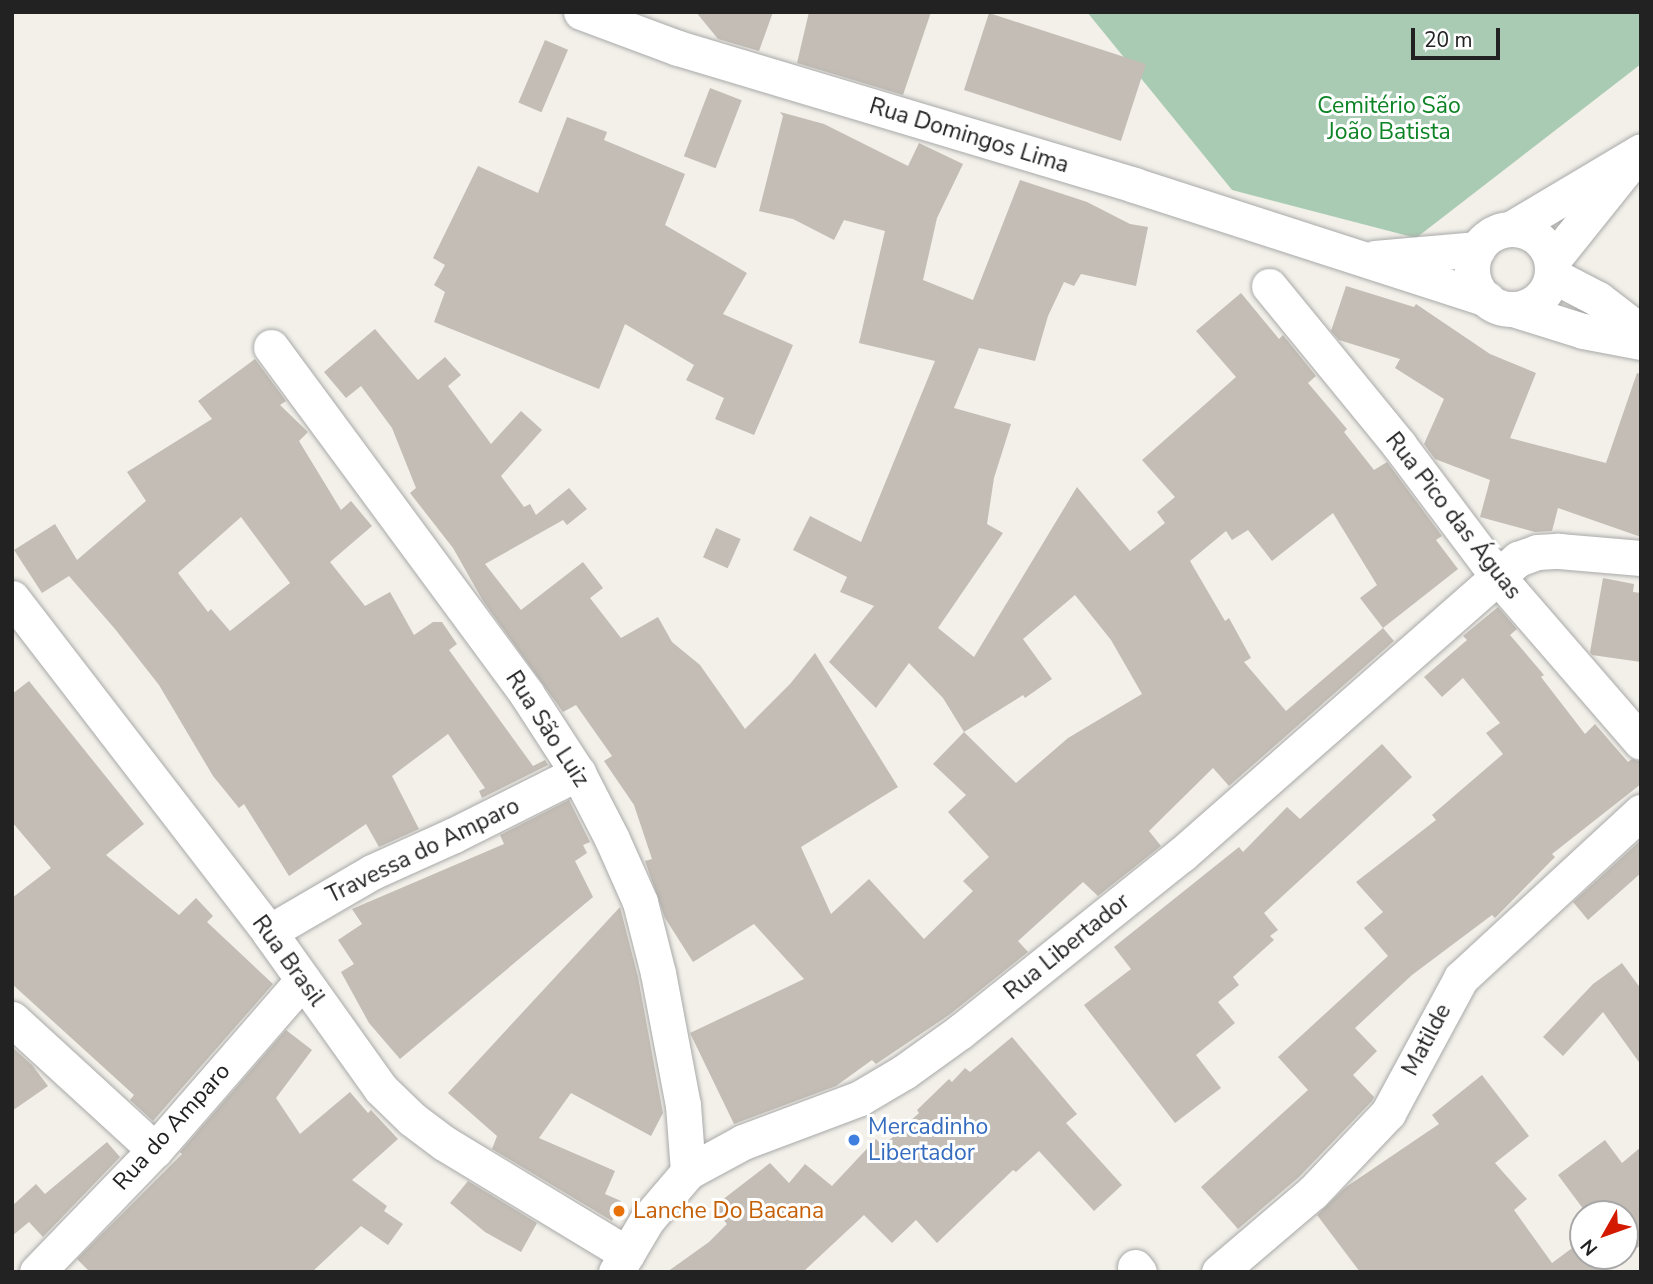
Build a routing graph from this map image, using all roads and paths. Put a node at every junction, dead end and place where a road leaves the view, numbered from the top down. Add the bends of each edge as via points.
1 (581, 12) edge
2 (1639, 153) edge
3 (1512, 229) junction
4 (1478, 249) junction
5 (1357, 260) junction
6 (1552, 268) junction
7 (1269, 286) dead end
8 (1500, 304) junction
9 (1641, 332) edge
10 (1641, 342) edge
11 (271, 347) dead end
12 (1641, 558) edge
13 (1498, 577) junction
14 (12, 598) edge
15 (1641, 742) edge
16 (578, 772) junction
17 (1641, 812) edge
18 (269, 932) junction
19 (303, 980) junction
20 (12, 1019) edge
21 (155, 1150) junction
22 (688, 1172) junction
23 (622, 1263) edge
24 (37, 1272) edge
25 (1219, 1272) edge

1 - 5 street, Rua Domingos Lima via 678,48 1159,192
2 - 3 street
2 - 6 street
3 - 4 street via 1498,231
3 - 6 street via 1538,238
4 - 5 street, Rua Domingos Lima
4 - 8 street via 1473,275 1478,289
5 - 8 street, Rua Domingos Lima
6 - 8 street via 1547,289 1539,299
6 - 9 street
7 - 13 street, Rua Pico das Águas via 1399,444
8 - 10 street, Rua Domingos Lima via 1583,331
11 - 16 street, Rua São Luiz via 526,693
12 - 13 street, Rua Libertador via 1537,552 1518,559
13 - 15 street, Rua Pico das Águas
13 - 22 street, Rua Libertador via 1181,855 961,1031 860,1098 743,1142
14 - 18 street, Rua Brasil
16 - 18 street, Travessa do Amparo via 372,872
16 - 22 street, Rua São Luiz via 640,902 683,1105
17 - 25 street, Matilde via 1461,978 1388,1113 1313,1192
18 - 19 street, Rua Brasil
19 - 21 street, Rua do Amparo
19 - 23 street, Rua Brasil via 381,1089 412,1119
20 - 21 street
21 - 24 street, Rua do Amparo
22 - 23 street, Rua Libertador via 648,1220

